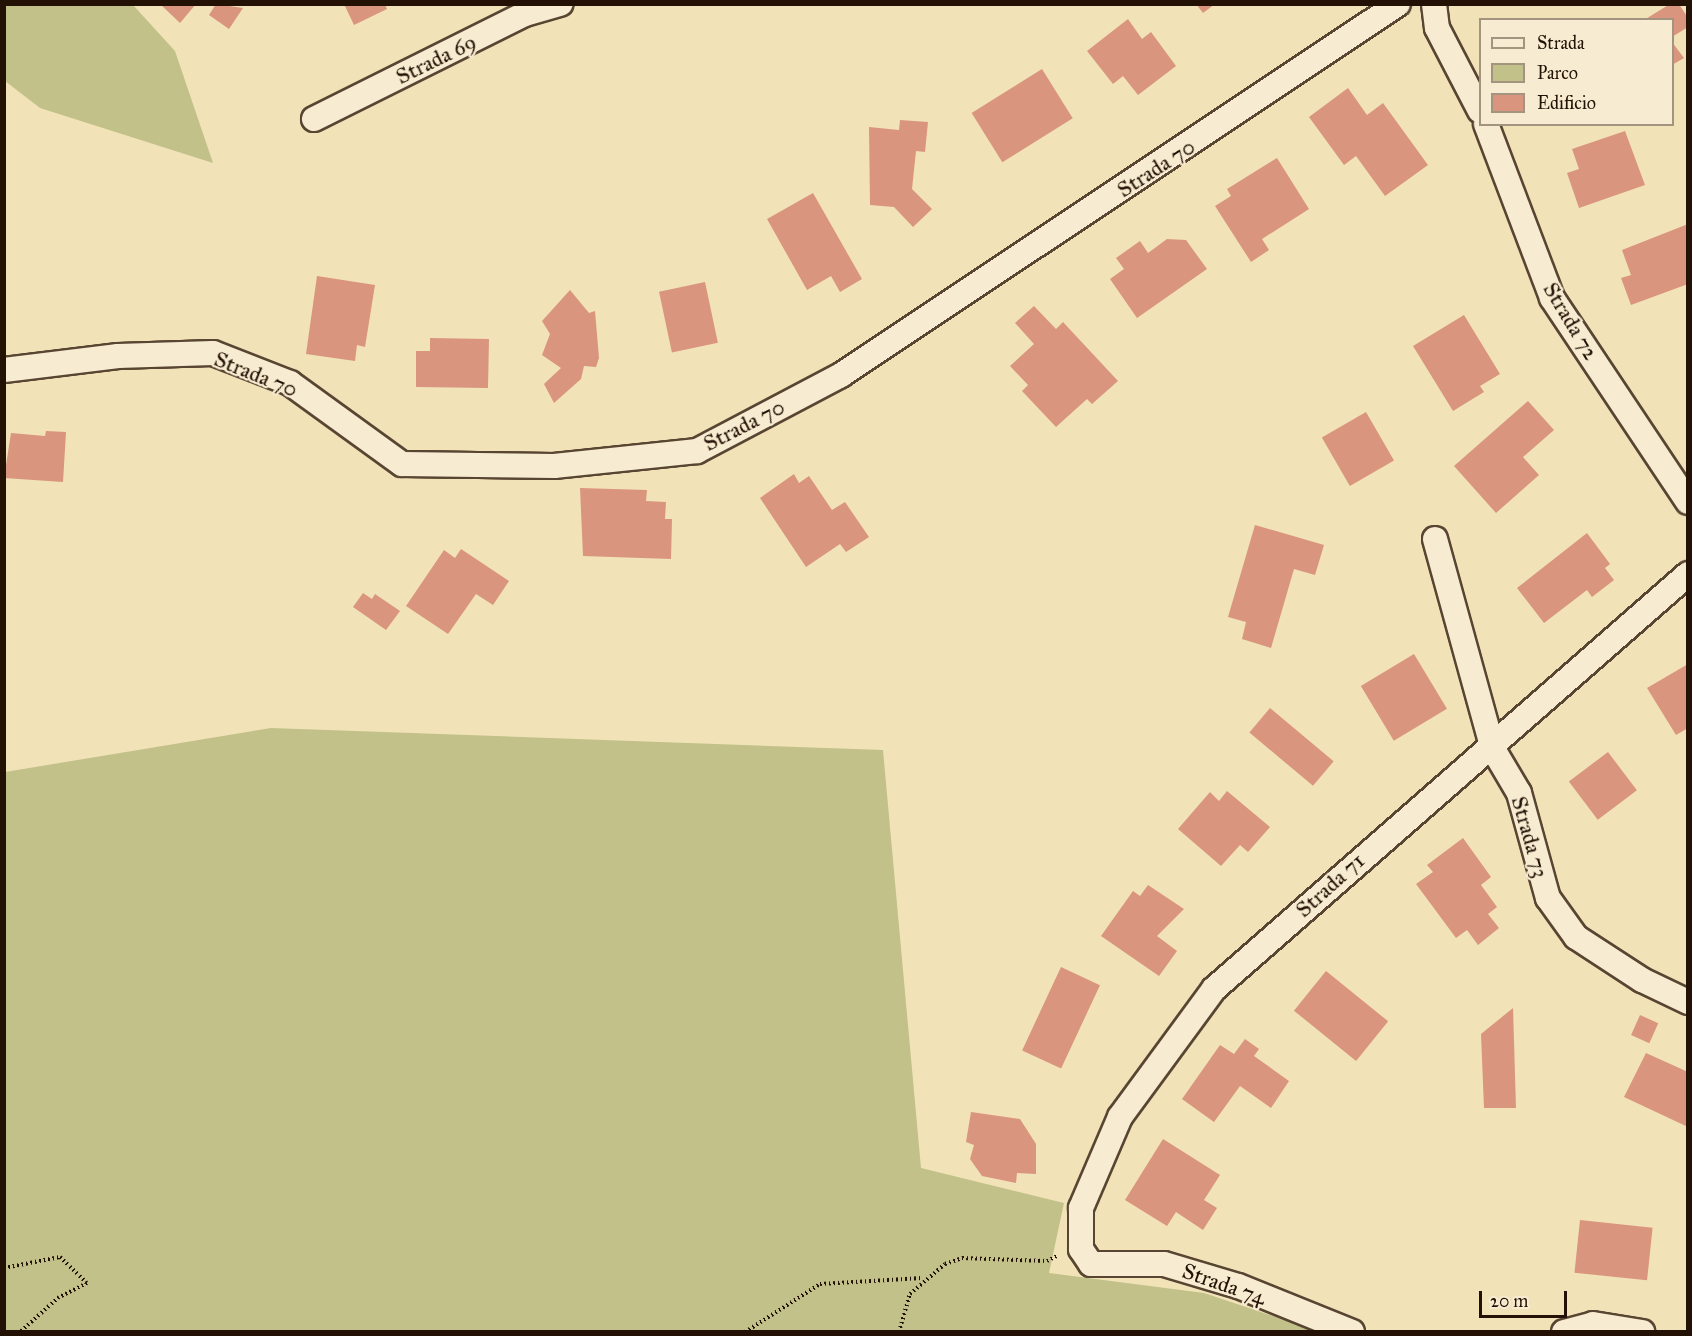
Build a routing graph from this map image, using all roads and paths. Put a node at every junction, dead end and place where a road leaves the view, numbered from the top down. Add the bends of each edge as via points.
1 (561, 4) edge
2 (1398, 4) edge
3 (1434, 4) edge
4 (1479, 109) edge
5 (314, 119) dead end
6 (1487, 126) edge
7 (4, 370) edge
8 (1688, 502) edge
9 (1435, 539) dead end
10 (1688, 574) edge
11 (1493, 749) junction
12 (1688, 1002) edge
13 (1086, 1257) junction
14 (4, 1268) edge
15 (923, 1278) junction
16 (20, 1332) edge
17 (746, 1332) edge
18 (899, 1332) edge
19 (1352, 1332) edge
20 (1564, 1332) edge
21 (1642, 1332) edge

1 - 5 street, Strada 69 via 525,14
2 - 7 street, Strada 70 via 841,375 697,450 554,466 402,464 290,382 213,353 118,356
3 - 4 street via 1437,28
6 - 8 street, Strada 72 via 1552,298
9 - 11 street, Strada 73
10 - 11 street, Strada 71
11 - 12 street, Strada 73 via 1519,793 1548,898 1576,937 1642,980
11 - 13 street, Strada 71 via 1454,775 1214,989 1120,1117 1080,1208
13 - 15 path via 1047,1261 962,1258
13 - 19 street, Strada 74 via 1164,1264 1238,1286
14 - 16 path via 60,1257 87,1283 58,1297
15 - 17 path via 820,1284
15 - 18 path via 910,1294
20 - 21 street via 1593,1324

